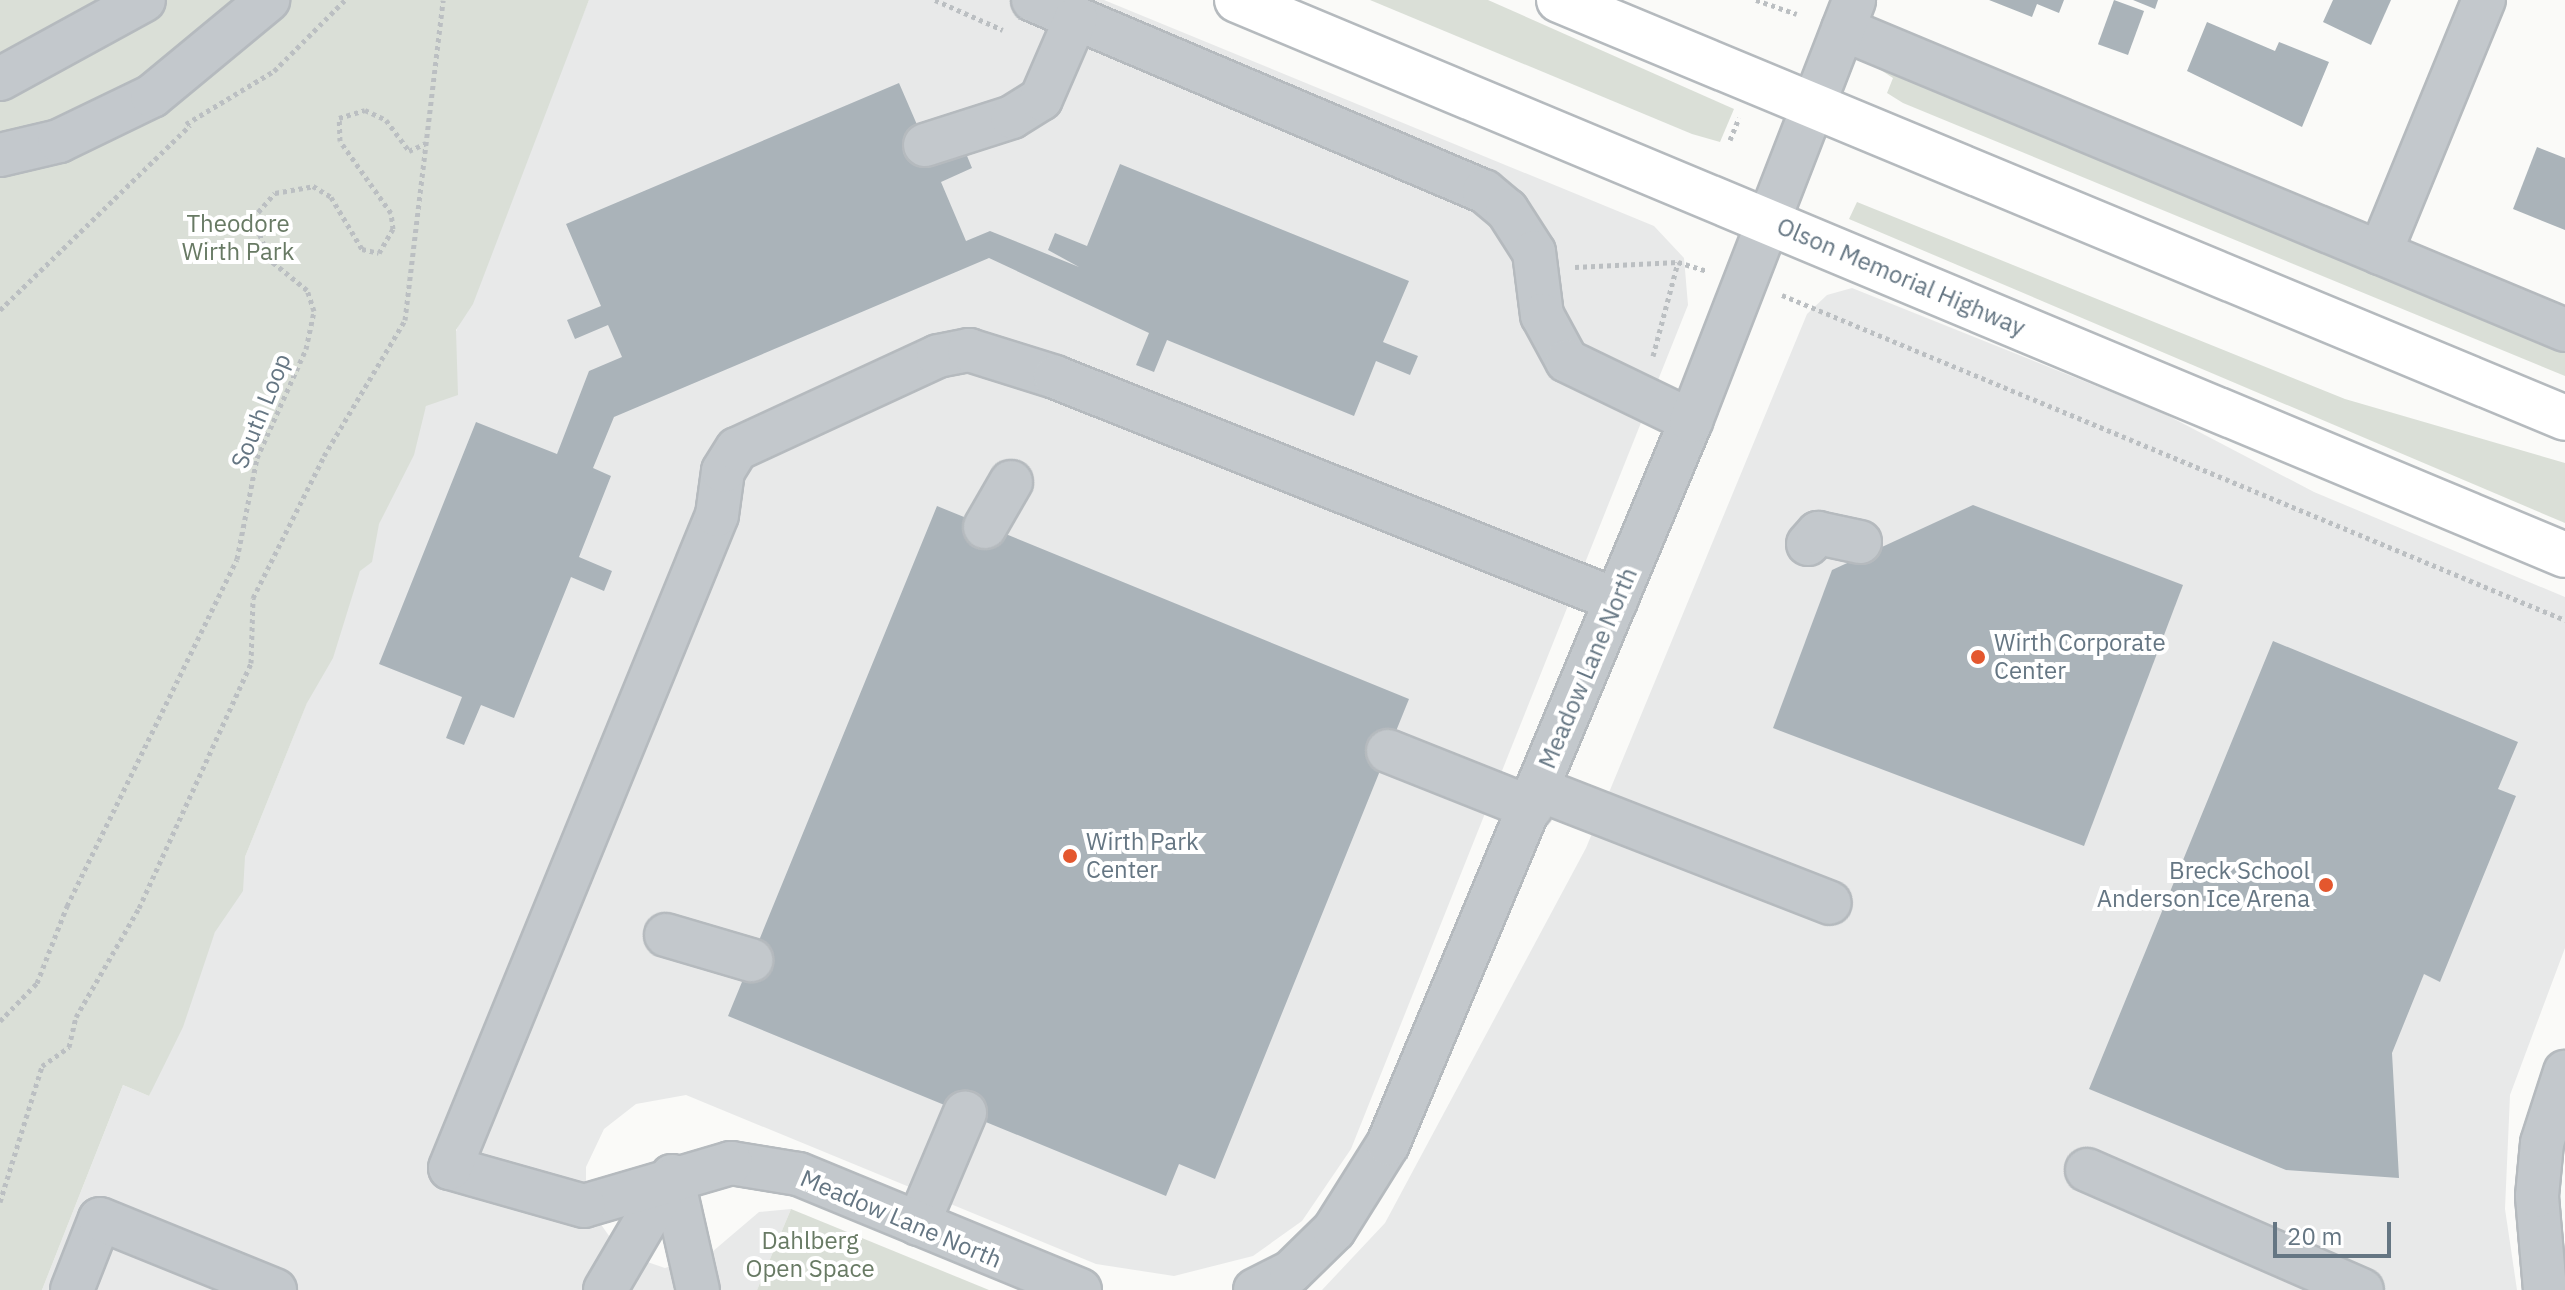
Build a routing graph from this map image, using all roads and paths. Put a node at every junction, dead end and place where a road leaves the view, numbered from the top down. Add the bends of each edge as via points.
1 (144, 0) edge
2 (268, 0) edge
3 (345, 0) edge
4 (443, 0) edge
5 (1033, 0) edge
6 (1237, 0) edge
7 (1559, 0) edge
8 (1756, 0) edge
9 (2484, 0) edge
10 (1797, 14) dead end
11 (1848, 14) edge
12 (1076, 18) junction
13 (0, 79) edge
14 (1812, 104) junction
15 (1740, 113) dead end
16 (1730, 140) dead end
17 (426, 143) junction
18 (925, 145) dead end
19 (0, 155) edge
20 (1771, 222) junction
21 (2380, 253) junction
22 (1678, 262) junction
23 (1539, 273) junction
24 (1747, 283) junction
25 (0, 310) edge
26 (2565, 330) edge
27 (1652, 357) dead end
28 (2565, 418) edge
29 (1691, 421) junction
30 (1011, 482) dead end
31 (985, 527) dead end
32 (1860, 542) dead end
33 (1808, 544) dead end
34 (2565, 555) edge
35 (1616, 600) junction
36 (2565, 620) edge
37 (1388, 751) dead end
38 (1534, 798) junction
39 (1830, 903) dead end
40 (666, 935) dead end
41 (751, 960) dead end
42 (0, 1021) edge
43 (2565, 1072) edge
44 (965, 1113) dead end
45 (2554, 1147) edge
46 (2087, 1170) dead end
47 (672, 1176) junction
48 (0, 1202) edge
49 (918, 1224) junction
50 (72, 1290) edge
51 (275, 1290) edge
52 (605, 1290) edge
53 (698, 1290) edge
54 (1080, 1290) edge
55 (1255, 1290) edge
56 (2362, 1290) edge
57 (2545, 1290) edge

1 - 13 street
2 - 19 street via 152,96 59,141
3 - 25 path via 274,71 195,119
4 - 17 path
5 - 12 street
6 - 20 main road, Olson Memorial Highway
7 - 14 main road
8 - 10 path
9 - 21 street
11 - 14 street, Meadow Lane North
11 - 21 street
12 - 18 street via 1041,99 1012,117
12 - 23 street via 1484,191 1524,232
14 - 20 street, Meadow Lane North
14 - 28 main road
15 - 16 path
17 - 42 path, South Loop via 409,151 386,120 365,110 339,118 340,141 391,213 393,229 379,253 362,249 331,197 313,186 275,193 253,218 270,260 307,290 314,311 306,349 257,458 237,559 67,906 37,983
17 - 48 path via 405,320 253,598 251,663 139,908 76,1017 69,1047 42,1066
20 - 24 street, Meadow Lane North
20 - 34 main road, Olson Memorial Highway
21 - 26 street
22 - 23 path
22 - 24 path
22 - 27 path
23 - 29 street via 1542,315 1567,361
24 - 29 street, Meadow Lane North
24 - 36 path
29 - 35 street, Meadow Lane North
30 - 31 street
32 - 33 street via 1818,533
35 - 38 street, Meadow Lane North
35 - 47 street, Meadow Lane North via 1055,377 969,350 938,356 752,437 723,471 717,515 450,1168 584,1206
37 - 38 street
38 - 39 street
38 - 55 street, Meadow Lane North via 1362,1195 1291,1272
40 - 41 street
43 - 45 street
44 - 49 street
45 - 57 street via 2537,1196
46 - 56 street
47 - 49 street, Meadow Lane North via 731,1163 798,1174
47 - 52 street
47 - 53 street
49 - 54 street, Meadow Lane North
50 - 51 street via 100,1219

